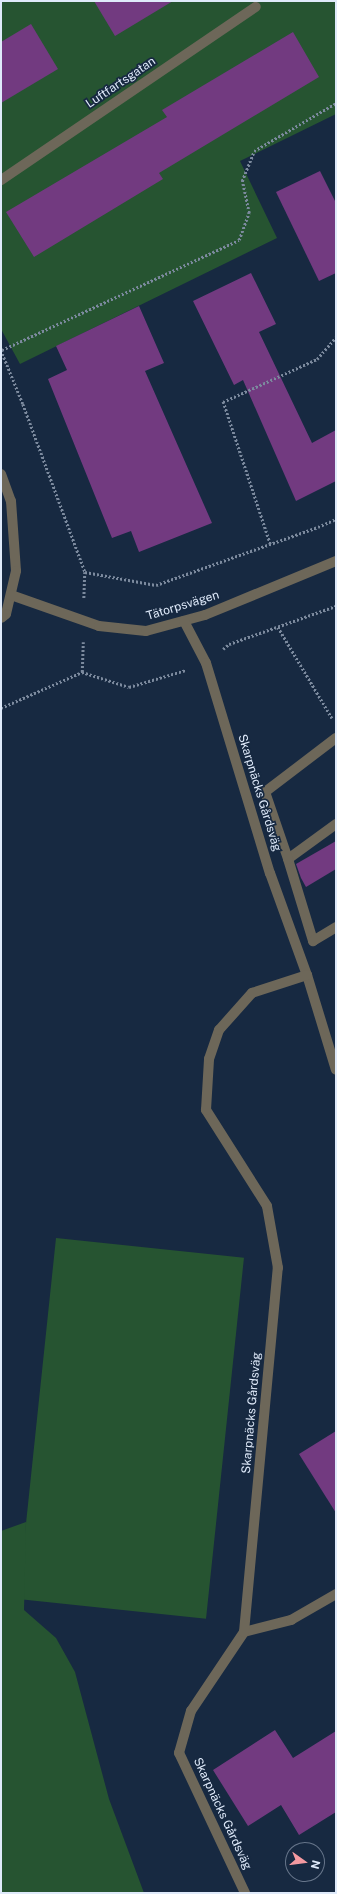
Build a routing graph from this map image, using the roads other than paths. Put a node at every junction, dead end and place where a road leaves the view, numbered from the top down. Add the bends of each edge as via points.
1 (256, 7) dead end
2 (1, 180) edge
3 (1, 474) edge
4 (336, 561) edge
5 (11, 595) junction
6 (1, 618) edge
7 (184, 621) junction
8 (336, 738) edge
9 (336, 824) edge
10 (288, 858) junction
11 (336, 927) edge
12 (307, 975) junction
13 (336, 1070) edge
14 (336, 1594) edge
15 (244, 1632) junction
16 (245, 1893) edge

1 - 2 street, Luftfartsgatan
3 - 5 street via 11,501 16,571
4 - 7 street, Tätorpsvägen via 205,615
5 - 6 street via 6,614
5 - 7 street, Tätorpsvägen via 99,626 146,631
7 - 12 street, Skarpnäcks Gårdsväg via 206,663 270,873
8 - 10 street via 265,792
9 - 10 street
10 - 11 street via 313,941
12 - 13 street, Skarpnäcks Gårdsväg
12 - 15 street, Skarpnäcks Gårdsväg via 252,993 219,1030 209,1059 206,1110 267,1206 278,1268
14 - 15 street via 292,1620
15 - 16 street, Skarpnäcks Gårdsväg via 191,1712 179,1753

